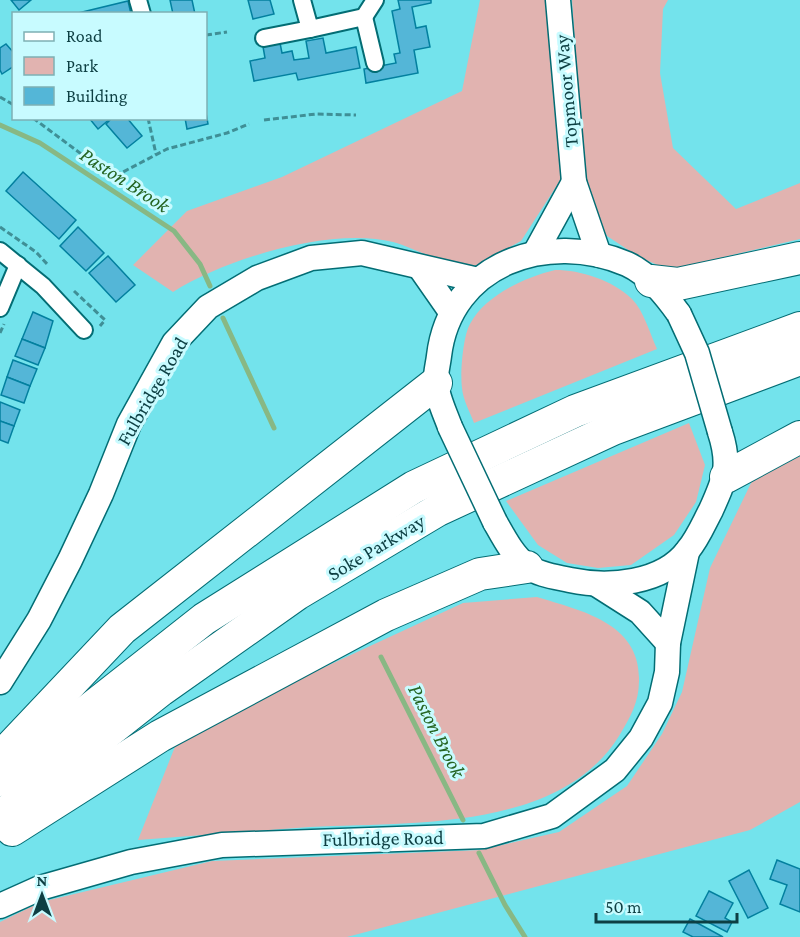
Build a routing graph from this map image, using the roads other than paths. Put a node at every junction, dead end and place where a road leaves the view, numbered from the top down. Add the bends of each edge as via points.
1 (302, 0) edge
2 (375, 0) edge
3 (558, 0) edge
4 (364, 17) junction
5 (310, 29) junction
6 (264, 38) dead end
7 (375, 63) dead end
8 (574, 182) junction
9 (0, 251) edge
10 (535, 253) junction
11 (600, 255) junction
12 (800, 258) edge
13 (18, 265) junction
14 (421, 269) junction
15 (478, 280) junction
16 (651, 281) junction
17 (0, 308) edge
18 (451, 312) junction
19 (800, 328) edge
20 (84, 330) dead end
21 (800, 359) edge
22 (436, 383) junction
23 (800, 437) edge
24 (726, 477) junction
25 (687, 552) junction
26 (527, 567) junction
27 (596, 584) junction
28 (668, 643) junction
29 (0, 682) edge
30 (0, 758) edge
31 (0, 780) edge
32 (0, 817) edge
33 (0, 838) edge
34 (0, 906) edge

1 - 5 street
2 - 4 street
3 - 8 street, Topmoor Way
4 - 5 street
4 - 7 street
5 - 6 street
8 - 10 street
8 - 11 street, Topmoor Way
9 - 13 street
10 - 11 street via 580,251
10 - 15 street via 501,264
11 - 16 street via 628,265
12 - 16 highway via 678,284
13 - 17 street
13 - 20 street
14 - 15 street, Fulbridge Road
14 - 18 street
14 - 29 street, Fulbridge Road via 362,253 310,258 257,278 208,307 174,343 129,424 64,570 39,620
15 - 18 street
16 - 24 street, bridge via 680,314 697,353 727,461
18 - 22 street via 441,340
19 - 31 highway, Soke Parkway via 574,411 414,487 204,619
21 - 32 highway, Soke Parkway via 613,429 438,510 297,594 161,690
22 - 26 street, bridge via 450,427 495,522
22 - 30 highway via 122,629
23 - 24 highway
24 - 25 street
25 - 27 street via 659,572 629,583
25 - 28 street, Fulbridge Road
26 - 27 street
26 - 33 highway via 480,574 386,615 160,736
27 - 28 street via 640,612
28 - 34 street, Fulbridge Road via 660,703 641,738 615,770 552,816 484,836 222,844 131,862 40,888

